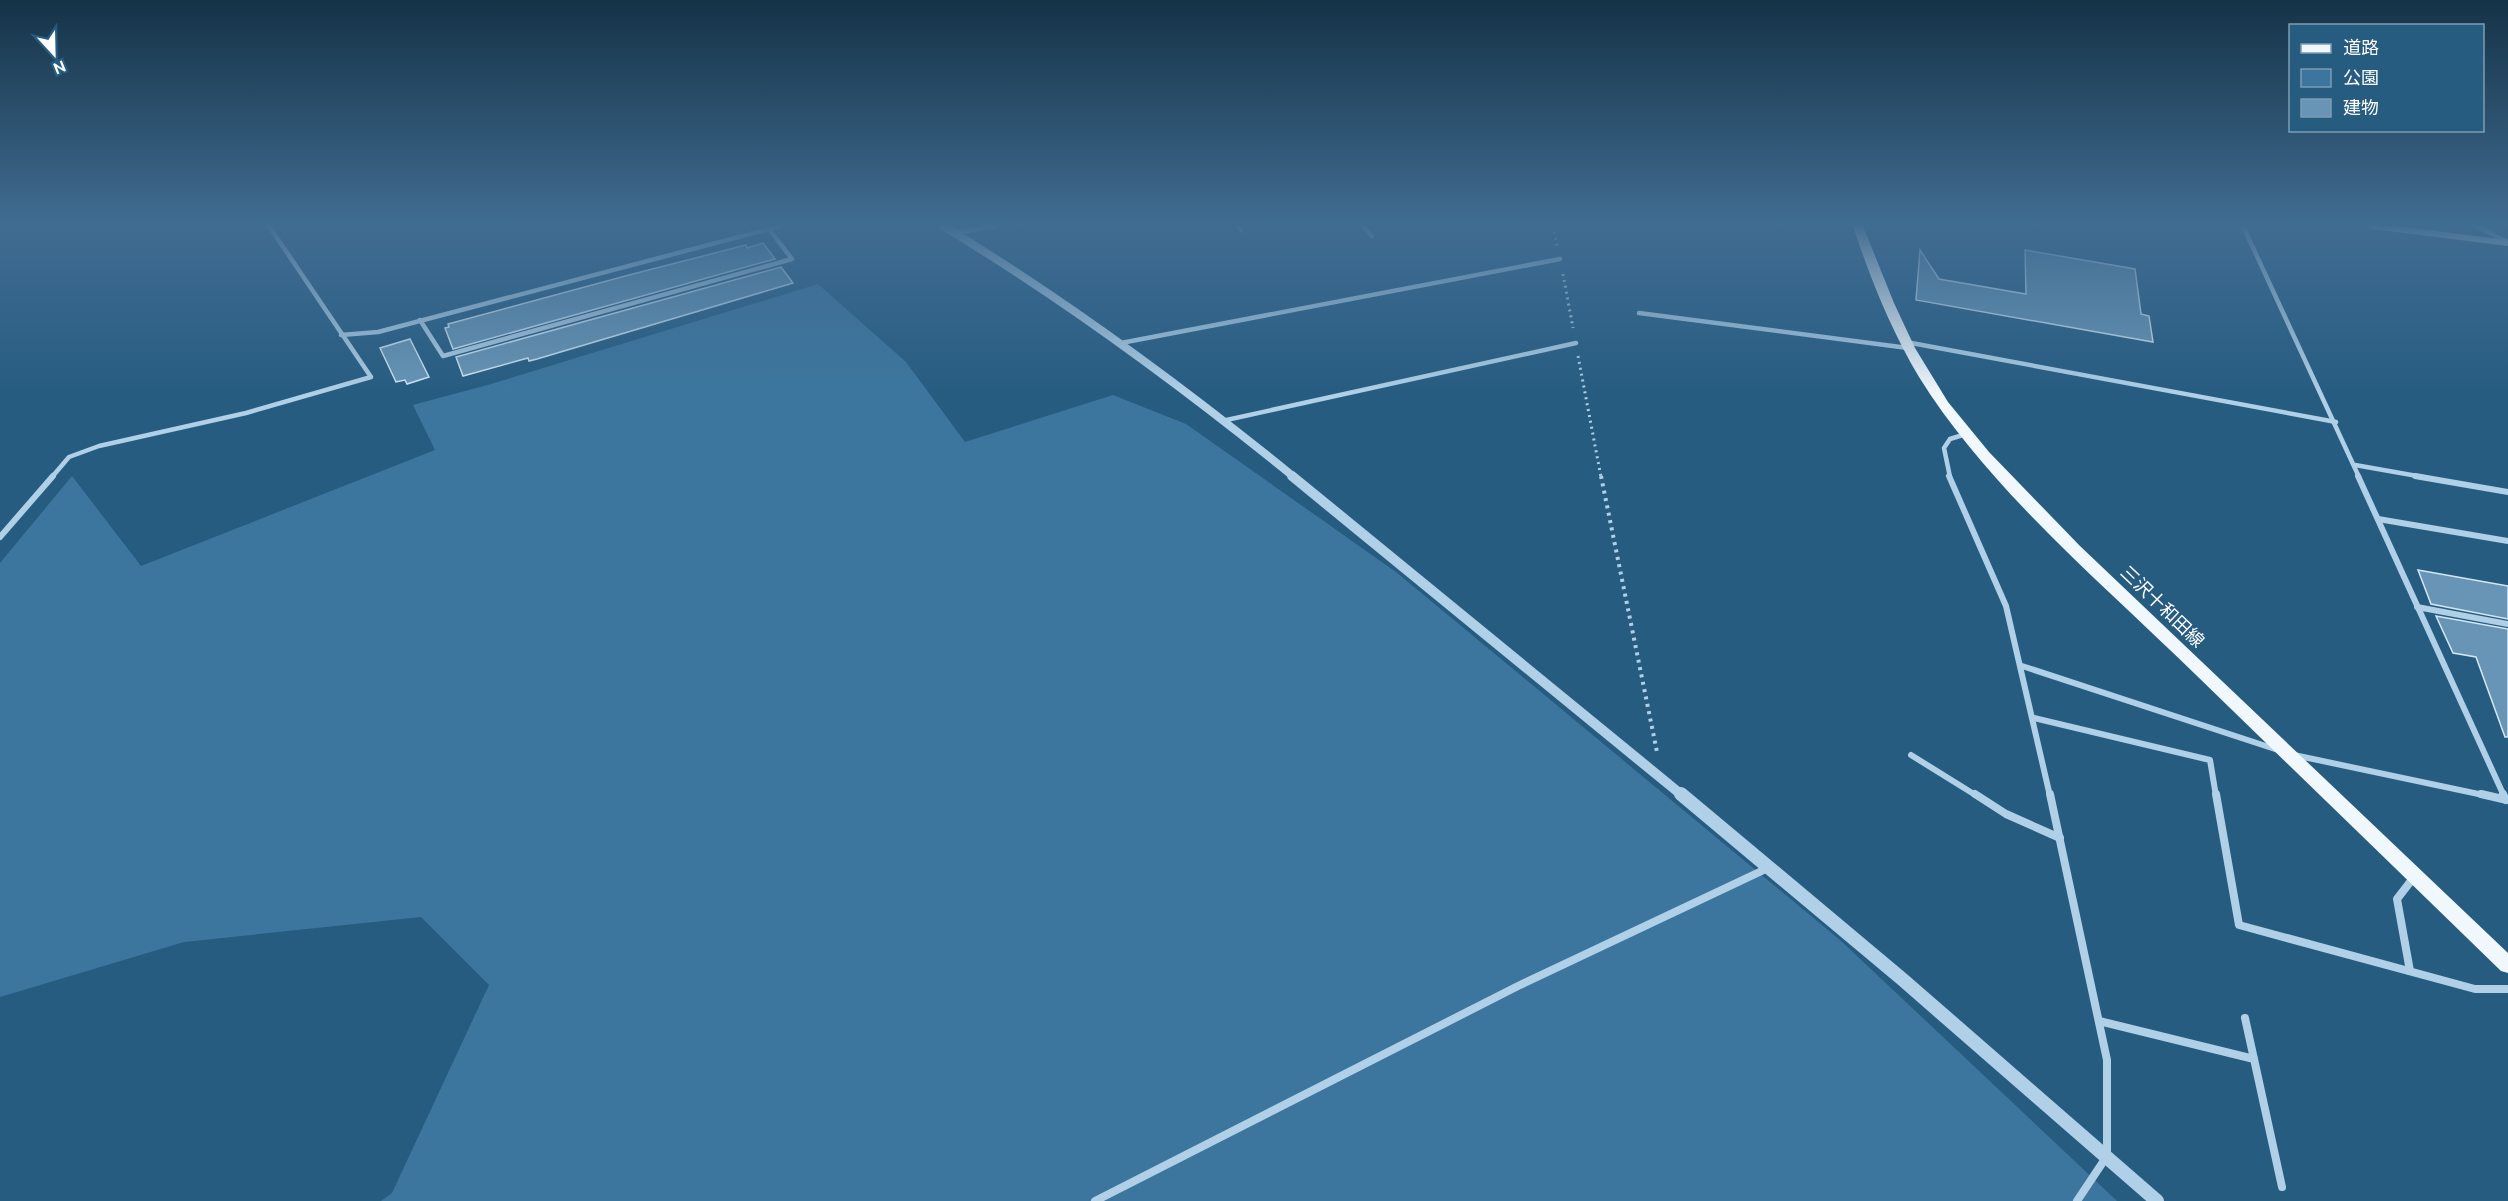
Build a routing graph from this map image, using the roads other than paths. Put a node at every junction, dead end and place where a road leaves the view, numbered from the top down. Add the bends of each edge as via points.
1 (306, 282) edge
2 (566, 282) edge
3 (709, 282) edge
4 (1036, 282) edge
5 (1438, 282) edge
6 (1881, 282) edge
7 (2270, 282) edge
8 (1639, 313) dead end
9 (420, 320) junction
10 (341, 335) junction
11 (1121, 342) junction
12 (1576, 342) road end
13 (1907, 345) junction
14 (1221, 421) junction
15 (2336, 422) junction
16 (1966, 434) junction
17 (2355, 465) junction
18 (2508, 492) edge
19 (2378, 519) junction
20 (0, 537) edge
21 (2508, 541) edge
22 (2417, 607) junction
23 (2508, 624) edge
24 (2022, 666) junction
25 (2034, 718) junction
26 (2290, 754) junction
27 (1911, 755) dead end
28 (2507, 800) edge
29 (2060, 838) junction
30 (1768, 868) junction
31 (2415, 876) junction
32 (2508, 965) edge
33 (2410, 971) junction
34 (2508, 989) edge
35 (2245, 1018) dead end
36 (2099, 1021) junction
37 (2254, 1059) junction
38 (2107, 1156) junction
39 (2282, 1186) dead end
40 (1095, 1201) edge
41 (2077, 1201) edge
42 (2157, 1201) edge

1 - 10 street
2 - 9 street
3 - 9 street via 443,356
4 - 11 street
5 - 11 street
6 - 13 main road, 三沢十和田線
7 - 15 street
8 - 13 street
9 - 10 street via 378,332
10 - 20 street via 371,377 69,457
11 - 14 street
12 - 14 street
13 - 15 street
13 - 16 main road, 三沢十和田線
14 - 30 street
15 - 17 street
16 - 24 street via 1950,439 1944,448 1948,473 2006,606
16 - 26 main road, 三沢十和田線 via 2033,507
17 - 18 street
17 - 19 street
19 - 21 street
19 - 22 street
22 - 23 street
22 - 28 street
24 - 25 street
24 - 26 street
25 - 29 street
25 - 33 street via 2210,760 2239,925
26 - 28 street
26 - 31 main road, 三沢十和田線
27 - 29 street via 2006,814
29 - 36 street
30 - 38 street
30 - 40 street via 1507,992
31 - 32 main road, 三沢十和田線
31 - 33 street via 2397,899
33 - 34 street via 2475,988
35 - 37 street
36 - 37 street
36 - 38 street via 2107,1060
37 - 39 street
38 - 41 street
38 - 42 street

